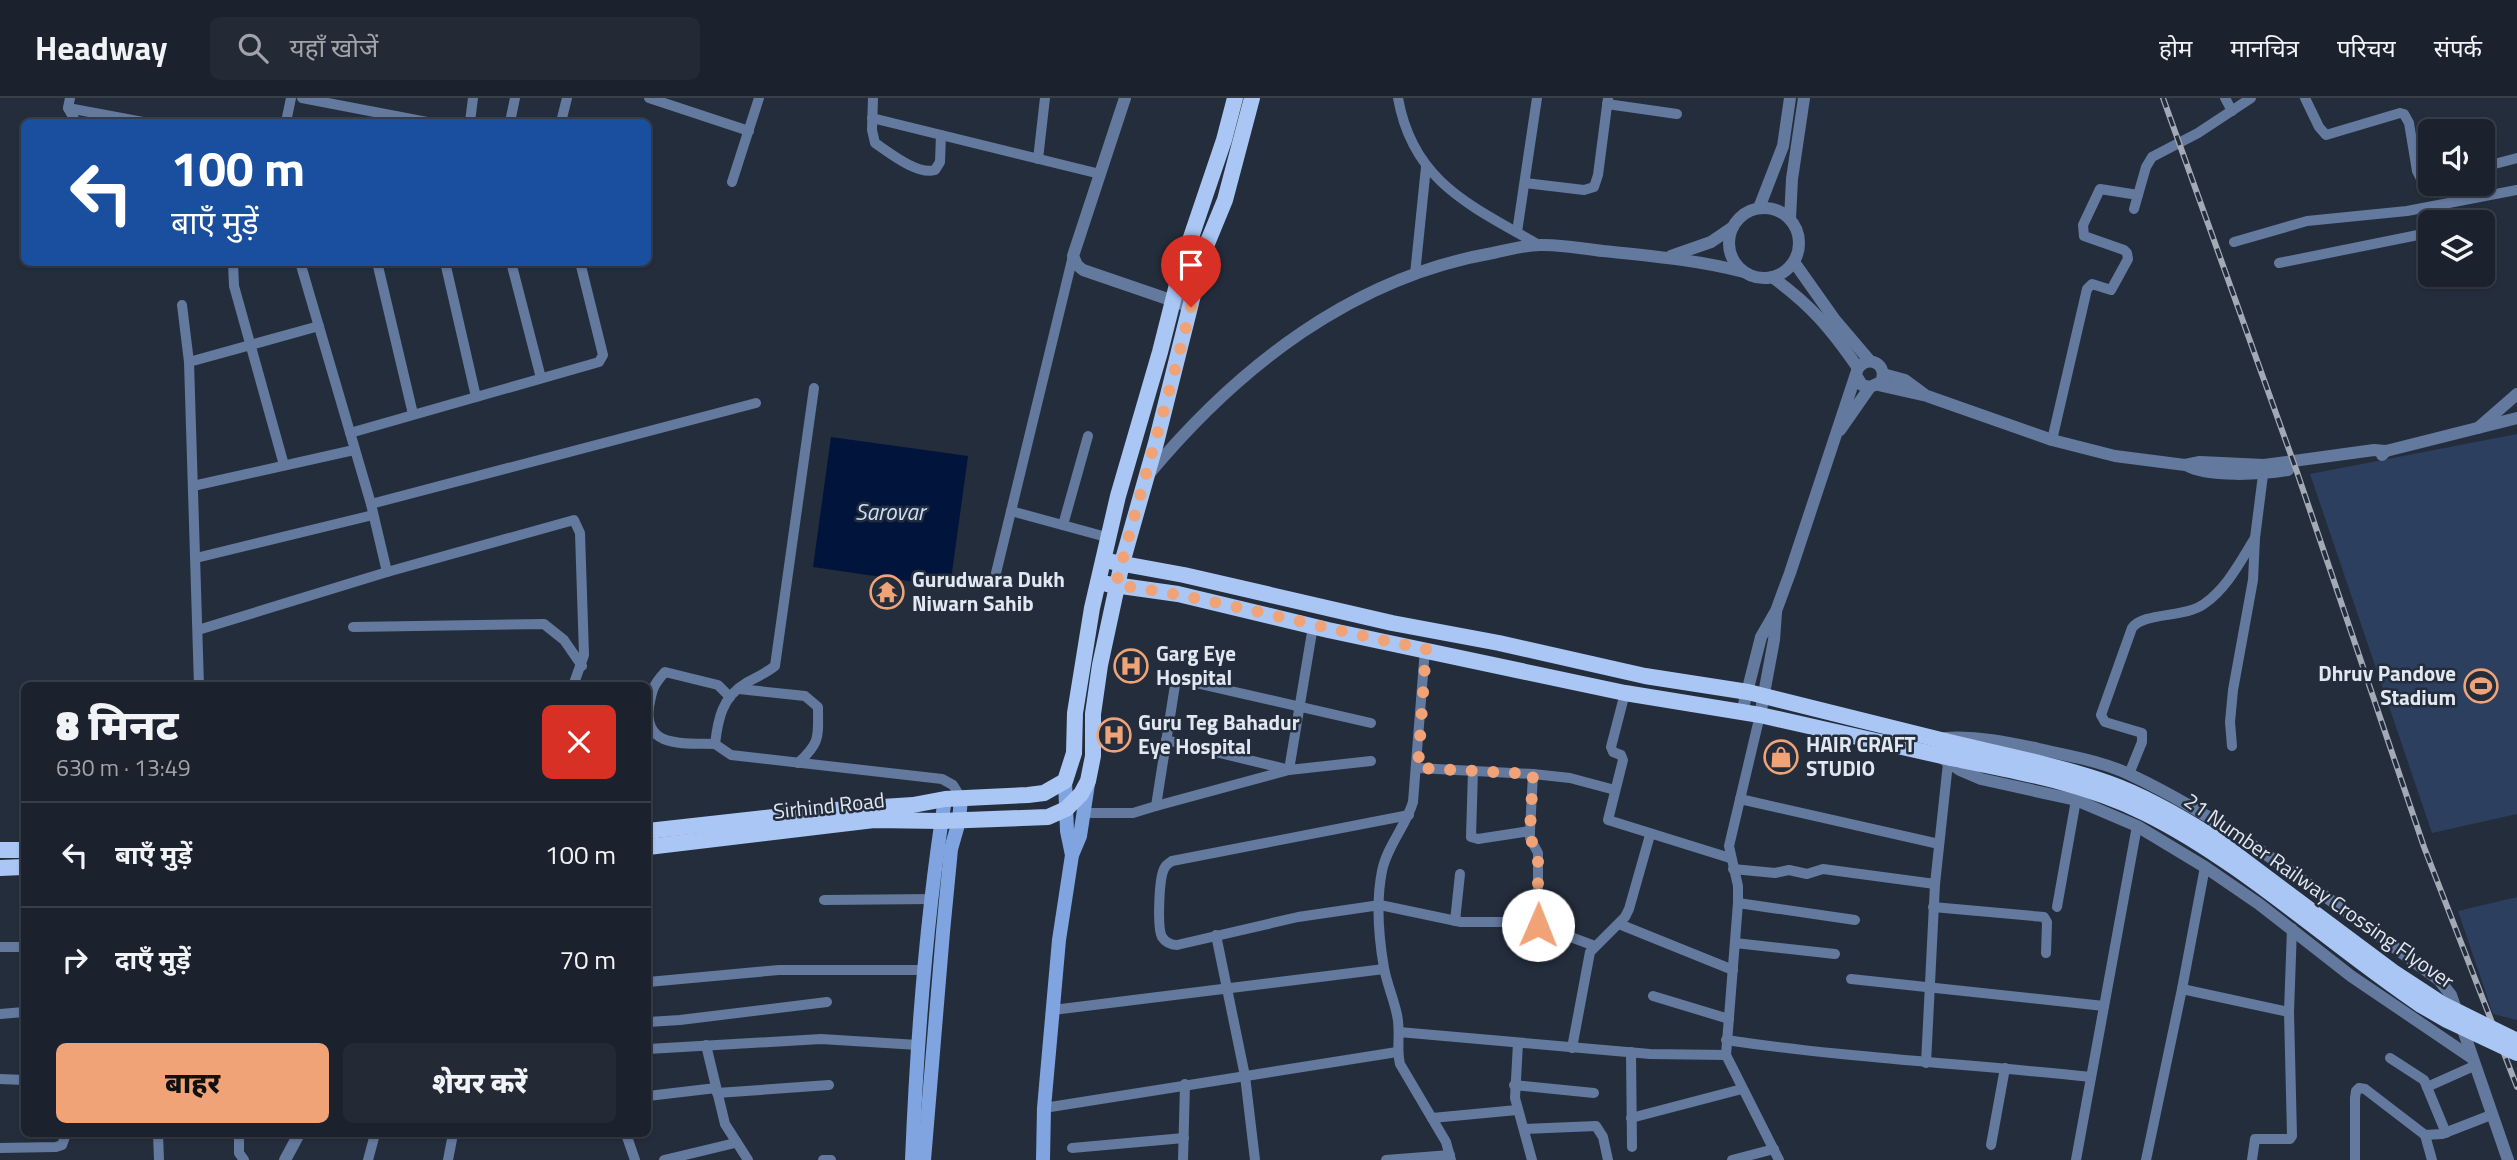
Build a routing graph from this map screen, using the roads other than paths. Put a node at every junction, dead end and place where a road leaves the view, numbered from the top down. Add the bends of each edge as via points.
1 (291, 98) edge
2 (302, 98) edge
3 (473, 98) edge
4 (515, 98) edge
5 (567, 98) edge
6 (649, 98) edge
7 (758, 98) edge
8 (873, 98) edge
9 (1045, 98) edge
10 (1125, 98) edge
11 (1235, 98) edge
12 (1252, 98) edge
13 (1398, 98) edge
14 (1537, 98) edge
15 (1790, 98) edge
16 (1804, 98) edge
17 (2225, 98) edge
18 (2251, 98) edge
19 (2305, 98) edge
20 (1607, 101) edge
21 (69, 103) edge
22 (2232, 111) junction
23 (1677, 114) dead end
24 (872, 118) junction
25 (131, 119) edge
26 (287, 119) edge
27 (411, 119) edge
28 (470, 119) edge
29 (511, 119) edge
30 (562, 119) edge
31 (749, 131) junction
32 (941, 135) junction
33 (2517, 158) edge
34 (1038, 159) junction
35 (2495, 164) edge
36 (1426, 167) junction
37 (2418, 173) edge
38 (1100, 174) junction
39 (732, 182) dead end
40 (1525, 183) junction
41 (2517, 190) edge
42 (2138, 195) junction
43 (2430, 207) junction
44 (1759, 208) junction
45 (2134, 209) dead end
46 (2430, 210) edge
47 (1790, 219) junction
48 (1733, 227) junction
49 (1517, 232) junction
50 (2418, 235) edge
51 (2234, 242) dead end
52 (1539, 245) junction
53 (1073, 256) junction
54 (1667, 258) junction
55 (1794, 262) junction
56 (2280, 263) dead end
57 (233, 266) edge
58 (301, 266) edge
59 (378, 266) edge
60 (446, 266) edge
61 (513, 266) edge
62 (581, 266) edge
63 (1744, 272) junction
64 (1415, 274) junction
65 (1772, 277) junction
66 (1173, 299) junction
67 (182, 305) dead end
68 (1191, 307) junction
69 (319, 326) junction
70 (250, 344) junction
71 (189, 362) junction
72 (1861, 368) junction
73 (541, 378) junction
74 (1877, 382) junction
75 (814, 388) dead end
76 (2517, 394) edge
77 (476, 397) junction
78 (756, 403) dead end
79 (413, 414) junction
80 (2517, 418) edge
81 (2475, 430) junction
82 (350, 433) junction
83 (1088, 436) dead end
84 (1834, 439) junction
85 (2052, 440) junction
86 (354, 450) junction
87 (285, 465) junction
88 (2264, 469) junction
89 (1144, 480) junction
90 (193, 486) junction
91 (372, 510) junction
92 (1011, 511) junction
93 (1063, 525) junction
94 (1110, 538) junction
95 (2255, 538) junction
96 (196, 558) junction
97 (1104, 560) junction
98 (1122, 563) junction
99 (387, 572) junction
100 (996, 573) dead end
101 (1098, 582) junction
102 (1116, 585) junction
103 (1314, 626) junction
104 (353, 627) dead end
105 (198, 630) junction
106 (1426, 649) junction
107 (582, 666) junction
108 (199, 682) edge
109 (575, 682) edge
110 (739, 689) junction
111 (1625, 693) junction
112 (1756, 694) junction
113 (730, 697) junction
114 (651, 700) edge
115 (1300, 706) junction
116 (1742, 712) junction
117 (1760, 715) junction
118 (1371, 723) dead end
119 (651, 727) edge
120 (1166, 740) junction
121 (715, 744) junction
122 (2232, 746) dead end
123 (1943, 751) junction
124 (1371, 761) dead end
125 (798, 762) junction
126 (1418, 768) junction
127 (1289, 770) junction
128 (1473, 770) junction
129 (1533, 774) junction
130 (2129, 774) junction
131 (1065, 781) junction
132 (1088, 781) junction
133 (1615, 790) junction
134 (953, 794) junction
135 (1740, 799) junction
136 (2076, 800) junction
137 (1156, 806) junction
138 (1066, 810) junction
139 (1083, 813) junction
140 (1409, 816) junction
141 (941, 821) junction
142 (959, 821) junction
143 (2137, 827) junction
144 (651, 831) edge
145 (1530, 831) junction
146 (699, 832) junction
147 (1650, 835) junction
148 (1939, 844) junction
149 (651, 846) edge
150 (0, 850) edge
151 (21, 850) edge
152 (1072, 855) junction
153 (1732, 863) junction
154 (21, 867) edge
155 (2205, 867) junction
156 (0, 868) edge
157 (1460, 874) dead end
158 (1935, 884) junction
159 (932, 898) junction
160 (824, 900) dead end
161 (1738, 903) junction
162 (1380, 905) junction
163 (1933, 907) junction
164 (2057, 907) dead end
165 (1855, 920) dead end
166 (1455, 921) junction
167 (1619, 924) junction
168 (1538, 925) junction
169 (2292, 928) junction
170 (1216, 935) junction
171 (1735, 943) junction
172 (1595, 946) junction
173 (0, 947) edge
174 (21, 947) edge
175 (2046, 953) dead end
176 (1835, 954) dead end
177 (1384, 969) junction
178 (924, 970) junction
179 (1733, 970) junction
180 (1851, 979) dead end
181 (651, 982) edge
182 (1930, 989) junction
183 (2182, 989) junction
184 (1227, 990) junction
185 (1653, 996) dead end
186 (827, 1002) dead end
187 (2104, 1006) junction
188 (1053, 1010) junction
189 (21, 1012) edge
190 (2289, 1012) junction
191 (0, 1014) edge
192 (1729, 1019) junction
193 (651, 1022) edge
194 (1399, 1031) junction
195 (1726, 1040) junction
196 (2517, 1041) edge
197 (1518, 1043) junction
198 (706, 1045) junction
199 (918, 1045) junction
200 (1572, 1048) junction
201 (651, 1049) edge
202 (1397, 1052) junction
203 (1631, 1052) junction
204 (2517, 1054) edge
205 (1726, 1055) junction
206 (2390, 1058) dead end
207 (2473, 1062) junction
208 (1926, 1063) junction
209 (2005, 1068) junction
210 (1245, 1076) junction
211 (2091, 1077) junction
212 (0, 1079) edge
213 (21, 1080) edge
214 (1185, 1084) junction
215 (829, 1085) dead end
216 (1514, 1085) junction
217 (2427, 1087) junction
218 (1742, 1089) junction
219 (717, 1090) junction
220 (1594, 1093) dead end
221 (651, 1096) edge
222 (1044, 1108) junction
223 (1517, 1110) junction
224 (2491, 1115) junction
225 (1432, 1118) junction
226 (1631, 1118) junction
227 (1524, 1129) junction
228 (2446, 1133) junction
229 (2425, 1135) junction
230 (65, 1137) edge
231 (158, 1137) edge
232 (239, 1137) edge
233 (297, 1137) edge
234 (374, 1137) edge
235 (452, 1137) edge
236 (627, 1137) edge
237 (1184, 1138) junction
238 (735, 1143) junction
239 (1991, 1145) dead end
240 (1632, 1147) dead end
241 (1072, 1148) dead end
242 (0, 1149) edge
243 (1774, 1149) junction
244 (1451, 1157) edge
245 (159, 1160) edge
246 (244, 1160) edge
247 (285, 1160) edge
248 (369, 1160) edge
249 (448, 1160) edge
250 (635, 1160) edge
251 (664, 1160) edge
252 (748, 1160) edge
253 (823, 1160) edge
254 (831, 1160) edge
255 (912, 1160) edge
256 (924, 1160) edge
257 (1042, 1160) edge
258 (1183, 1160) edge
259 (1255, 1160) edge
260 (1386, 1160) edge
261 (1532, 1160) edge
262 (1608, 1160) edge
263 (1731, 1160) edge
264 (1780, 1160) edge
265 (2076, 1160) edge
266 (2146, 1160) edge
267 (2252, 1160) edge
268 (2355, 1160) edge
269 (2432, 1160) edge
270 (2508, 1160) edge

1 - 26 street
2 - 27 street
3 - 28 street
4 - 29 street
5 - 30 street
6 - 31 street
7 - 31 street
8 - 24 street
9 - 34 street
10 - 38 street
11 - 66 main road
12 - 68 main road
13 - 36 street via 1412,143
14 - 40 street
15 - 44 street via 1783,146
16 - 47 street
17 - 22 street
18 - 22 street
19 - 37 street via 2326,135 2404,114
20 - 23 street
20 - 40 street via 1594,187 1584,190
21 - 25 street
22 - 42 street via 2152,157
24 - 32 street
24 - 32 street via 875,143 927,172 940,162
31 - 39 street
32 - 34 street
33 - 35 street
34 - 38 street
36 - 49 street via 1464,201
36 - 64 street
38 - 53 street
40 - 49 street
41 - 43 street
42 - 45 street
42 - 85 street via 2100,189 2083,225 2084,236 2124,250 2128,259 2111,290 2092,284 2087,289
43 - 46 street
43 - 51 street via 2307,221
44 - 47 street via 1776,210
44 - 48 street via 1739,218
47 - 55 street via 1799,240
48 - 54 street via 1711,242
48 - 63 street via 1729,246
49 - 52 street
50 - 56 street
52 - 54 street
52 - 64 street via 1474,256
53 - 66 street via 1083,270
53 - 92 street
54 - 63 street
55 - 65 street
55 - 72 street via 1835,320
57 - 70 street
58 - 69 street
59 - 79 street
60 - 77 street
61 - 73 street
62 - 73 street via 602,359
63 - 65 street
64 - 89 street via 1328,314 1257,366 1170,447
65 - 72 street via 1800,297
66 - 68 street
66 - 94 main road
67 - 71 street
68 - 89 main road
69 - 70 street
69 - 82 street
70 - 71 street
70 - 87 street
71 - 90 street
72 - 74 street via 1862,384
72 - 74 street via 1877,363
72 - 84 street
73 - 77 street
74 - 84 street
74 - 85 street via 1911,383 1927,396
75 - 110 street via 775,666
76 - 81 street
77 - 79 street
78 - 91 street
79 - 82 street
80 - 81 street
81 - 88 street via 2375,458
82 - 86 street
83 - 93 street
84 - 112 street via 1776,611 1761,637
85 - 88 street via 2201,471
86 - 87 street
86 - 91 street
87 - 90 street
88 - 95 street
89 - 98 main road
90 - 96 street
91 - 96 street
91 - 99 street
92 - 93 street
92 - 100 street
93 - 94 street
94 - 97 main road
95 - 122 street via 2253,580 2233,690
95 - 130 street via 2231,576 2204,605 2141,620 2132,628 2101,715 2105,722 2142,733
96 - 105 street
97 - 98 main road
97 - 101 main road
98 - 102 main road
98 - 112 main road via 1644,676
99 - 105 street
99 - 107 street via 574,520 580,533
101 - 102 main road
101 - 131 main road via 1075,713 1074,753
102 - 103 main road via 1178,594
102 - 132 main road via 1093,714
103 - 106 main road
103 - 115 street
104 - 107 street via 544,624 564,640
105 - 108 street
106 - 111 main road
106 - 126 street
107 - 109 street
110 - 113 street
110 - 125 street via 805,696 818,707 814,748
111 - 116 main road
111 - 133 street via 1611,747 1623,757
112 - 116 street
112 - 117 street
112 - 123 main road
113 - 114 street via 718,685 665,672 653,685
113 - 121 street via 718,719
115 - 118 street
115 - 120 street via 1181,678 1176,681
115 - 127 street
116 - 117 main road
117 - 123 main road
117 - 135 street
119 - 121 street via 656,736 673,743
120 - 127 street
120 - 137 street
121 - 125 street via 730,755
123 - 130 street via 1969,736 2077,757
123 - 136 street via 1960,770 1981,779
123 - 148 street
123 - 196 main road, 21 Number Railway Crossing Flyover, bridge via 2016,758 2109,783 2183,819 2402,978 2442,1004
123 - 204 main road, 21 Number Railway Crossing Flyover, bridge via 2071,785 2146,814 2233,867 2421,1005
124 - 127 street
125 - 134 street via 942,779
126 - 128 street
126 - 140 street
127 - 137 street
128 - 129 street
128 - 145 street via 1471,837
129 - 133 street
129 - 145 street
130 - 207 street via 2173,798 2439,980 2451,995
131 - 134 main road, Sirhind Road via 1044,793
131 - 138 main road
132 - 138 main road
132 - 139 main road
133 - 147 street via 1608,820
134 - 141 main road
134 - 142 main road
134 - 146 main road, Sirhind Road via 913,805 835,810
135 - 148 street
135 - 153 street via 1731,837
136 - 143 street
136 - 164 street
137 - 139 street via 1133,813
138 - 142 main road, Sirhind Road via 1048,817
138 - 152 main road
139 - 152 main road
140 - 162 street via 1386,858
140 - 170 street via 1167,865 1162,876 1161,936 1177,945
141 - 142 main road, Sirhind Road
141 - 146 main road, Sirhind Road via 874,820
141 - 159 main road
142 - 256 main road via 951,849
143 - 155 street
143 - 187 street
144 - 146 main road
145 - 168 street via 1538,853
146 - 149 main road
147 - 153 street
147 - 167 street via 1629,909
148 - 158 street
150 - 151 main road
152 - 188 main road
153 - 158 street via 1775,873 1807,874 1823,869
153 - 161 street
154 - 156 main road
155 - 169 street via 2232,881
155 - 183 street
157 - 166 street
158 - 163 street
159 - 160 street
159 - 178 main road
161 - 165 street
161 - 171 street
162 - 166 street
162 - 170 street
162 - 177 street
163 - 175 street via 2044,917
163 - 182 street
166 - 168 street
167 - 172 street
167 - 179 street
168 - 172 street
169 - 190 street
169 - 207 street
170 - 184 street
171 - 176 street
171 - 179 street
172 - 200 street via 1588,961
173 - 174 street
177 - 184 street
177 - 194 street
178 - 181 street via 779,970
178 - 199 main road
179 - 192 street
180 - 182 street
182 - 187 street
182 - 208 street
183 - 190 street
183 - 266 street
184 - 188 street
184 - 210 street
185 - 192 street
186 - 193 street
187 - 211 street
188 - 222 main road
189 - 191 street
190 - 267 street via 2292,1136 2255,1139
192 - 195 street
194 - 197 street
194 - 202 street
195 - 205 street
195 - 208 street
197 - 200 street
197 - 216 street
198 - 199 street via 821,1039
198 - 201 street
198 - 219 street
199 - 255 main road
200 - 203 street
202 - 210 street
202 - 225 street
203 - 205 street
203 - 226 street
205 - 218 street
206 - 217 street via 2414,1072
207 - 217 street
207 - 224 street
208 - 209 street
209 - 211 street
209 - 239 street
210 - 214 street
210 - 259 street
211 - 265 street
212 - 213 street
214 - 222 street
214 - 237 street
215 - 219 street
216 - 220 street
216 - 223 street
217 - 228 street
218 - 226 street
218 - 243 street
219 - 221 street
219 - 238 street
222 - 257 main road
223 - 225 street
223 - 227 street
224 - 228 street
224 - 270 street
225 - 244 street
226 - 240 street
227 - 261 street
227 - 262 street via 1596,1126
228 - 229 street
229 - 268 street via 2359,1087
229 - 269 street
230 - 242 street via 56,1147
231 - 245 street
232 - 246 street
233 - 247 street
234 - 248 street
235 - 249 street
236 - 250 street
237 - 241 street
237 - 258 street
238 - 251 street
238 - 252 street
243 - 263 street
243 - 264 street
244 - 260 street
253 - 254 street

